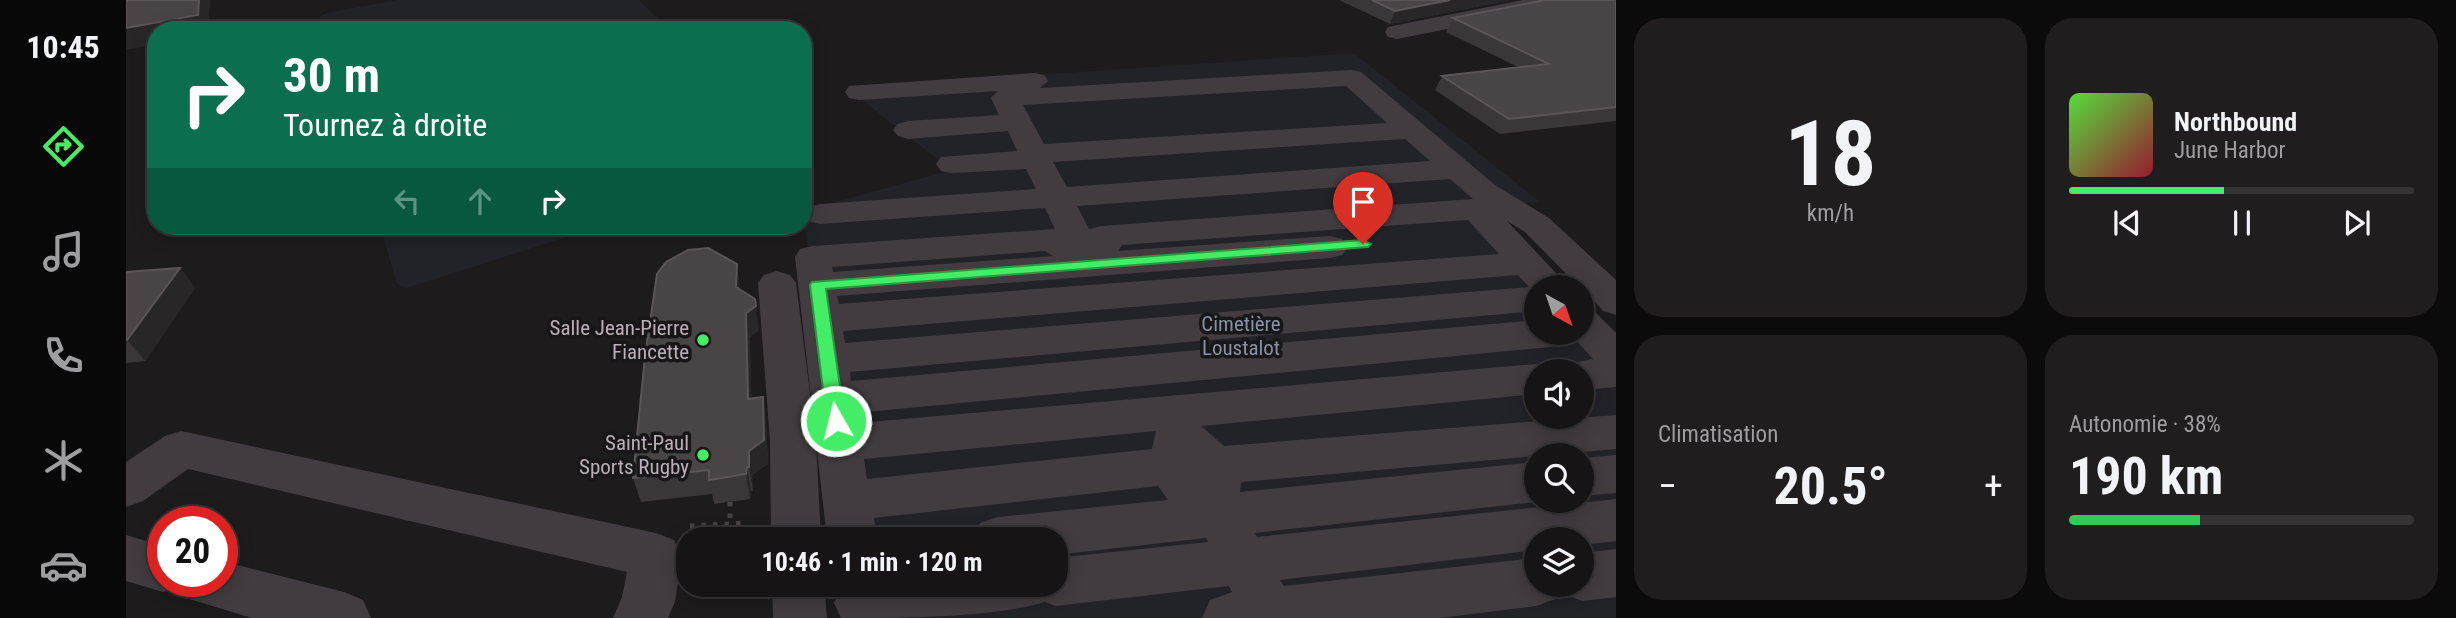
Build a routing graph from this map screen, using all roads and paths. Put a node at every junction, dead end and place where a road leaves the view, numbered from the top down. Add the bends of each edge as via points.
1 (1557, 0) edge
2 (1397, 32) dead end
3 (859, 92) dead end
4 (1403, 122) junction
5 (1228, 135) junction
6 (1044, 175) junction
7 (917, 184) dead end
8 (1496, 210) junction
9 (817, 227) dead end
10 (1533, 275) edge
11 (1563, 275) edge
12 (1524, 280) edge
13 (1524, 285) edge
14 (805, 296) junction
15 (1126, 334) junction
16 (1524, 335) edge
17 (828, 359) junction
18 (1145, 371) junction
19 (1616, 372) edge
20 (1594, 374) edge
21 (1524, 382) edge
22 (833, 399) junction
23 (1616, 432) edge
24 (839, 443) junction
25 (1195, 467) junction
26 (1616, 474) edge
27 (1594, 476) edge
28 (1524, 481) edge
29 (126, 487) edge
30 (730, 502) dead end
31 (850, 520) edge
32 (1616, 520) edge
33 (730, 526) dead end
34 (796, 527) edge
35 (1031, 527) edge
36 (126, 558) edge
37 (1243, 561) junction
38 (147, 564) edge
39 (1616, 573) edge
40 (1594, 576) edge
41 (1068, 581) edge
42 (1524, 583) edge
43 (238, 590) edge
44 (799, 597) edge
45 (908, 597) edge
46 (861, 602) edge
47 (1257, 616) edge
48 (344, 618) edge
49 (640, 618) edge
50 (800, 618) edge

1 - 2 street
3 - 6 street
4 - 5 street
4 - 5 street
4 - 5 street
4 - 8 street
5 - 6 street
5 - 6 street
5 - 6 street
5 - 6 street
5 - 8 street
6 - 6 street via 919,138
6 - 7 street
6 - 8 street via 1105,244 1101,236
6 - 9 street
6 - 12 street
6 - 14 street
6 - 14 street via 1060,247 1057,239 813,257
6 - 15 street
8 - 10 street
8 - 11 street via 1537,225
13 - 15 street
14 - 17 street
14 - 34 street via 793,441
15 - 17 street
15 - 18 street
16 - 18 street
17 - 22 street
18 - 22 street
18 - 25 street
19 - 20 street
21 - 25 street
22 - 24 street
23 - 25 street
24 - 25 street
24 - 31 street
25 - 28 street
25 - 31 street
25 - 35 street
25 - 37 street
26 - 27 street
29 - 49 street via 181,449 656,556
30 - 33 path
32 - 37 street
36 - 38 street
37 - 41 street
37 - 47 street
39 - 40 street
42 - 47 street
43 - 48 street
44 - 50 street
45 - 46 street

